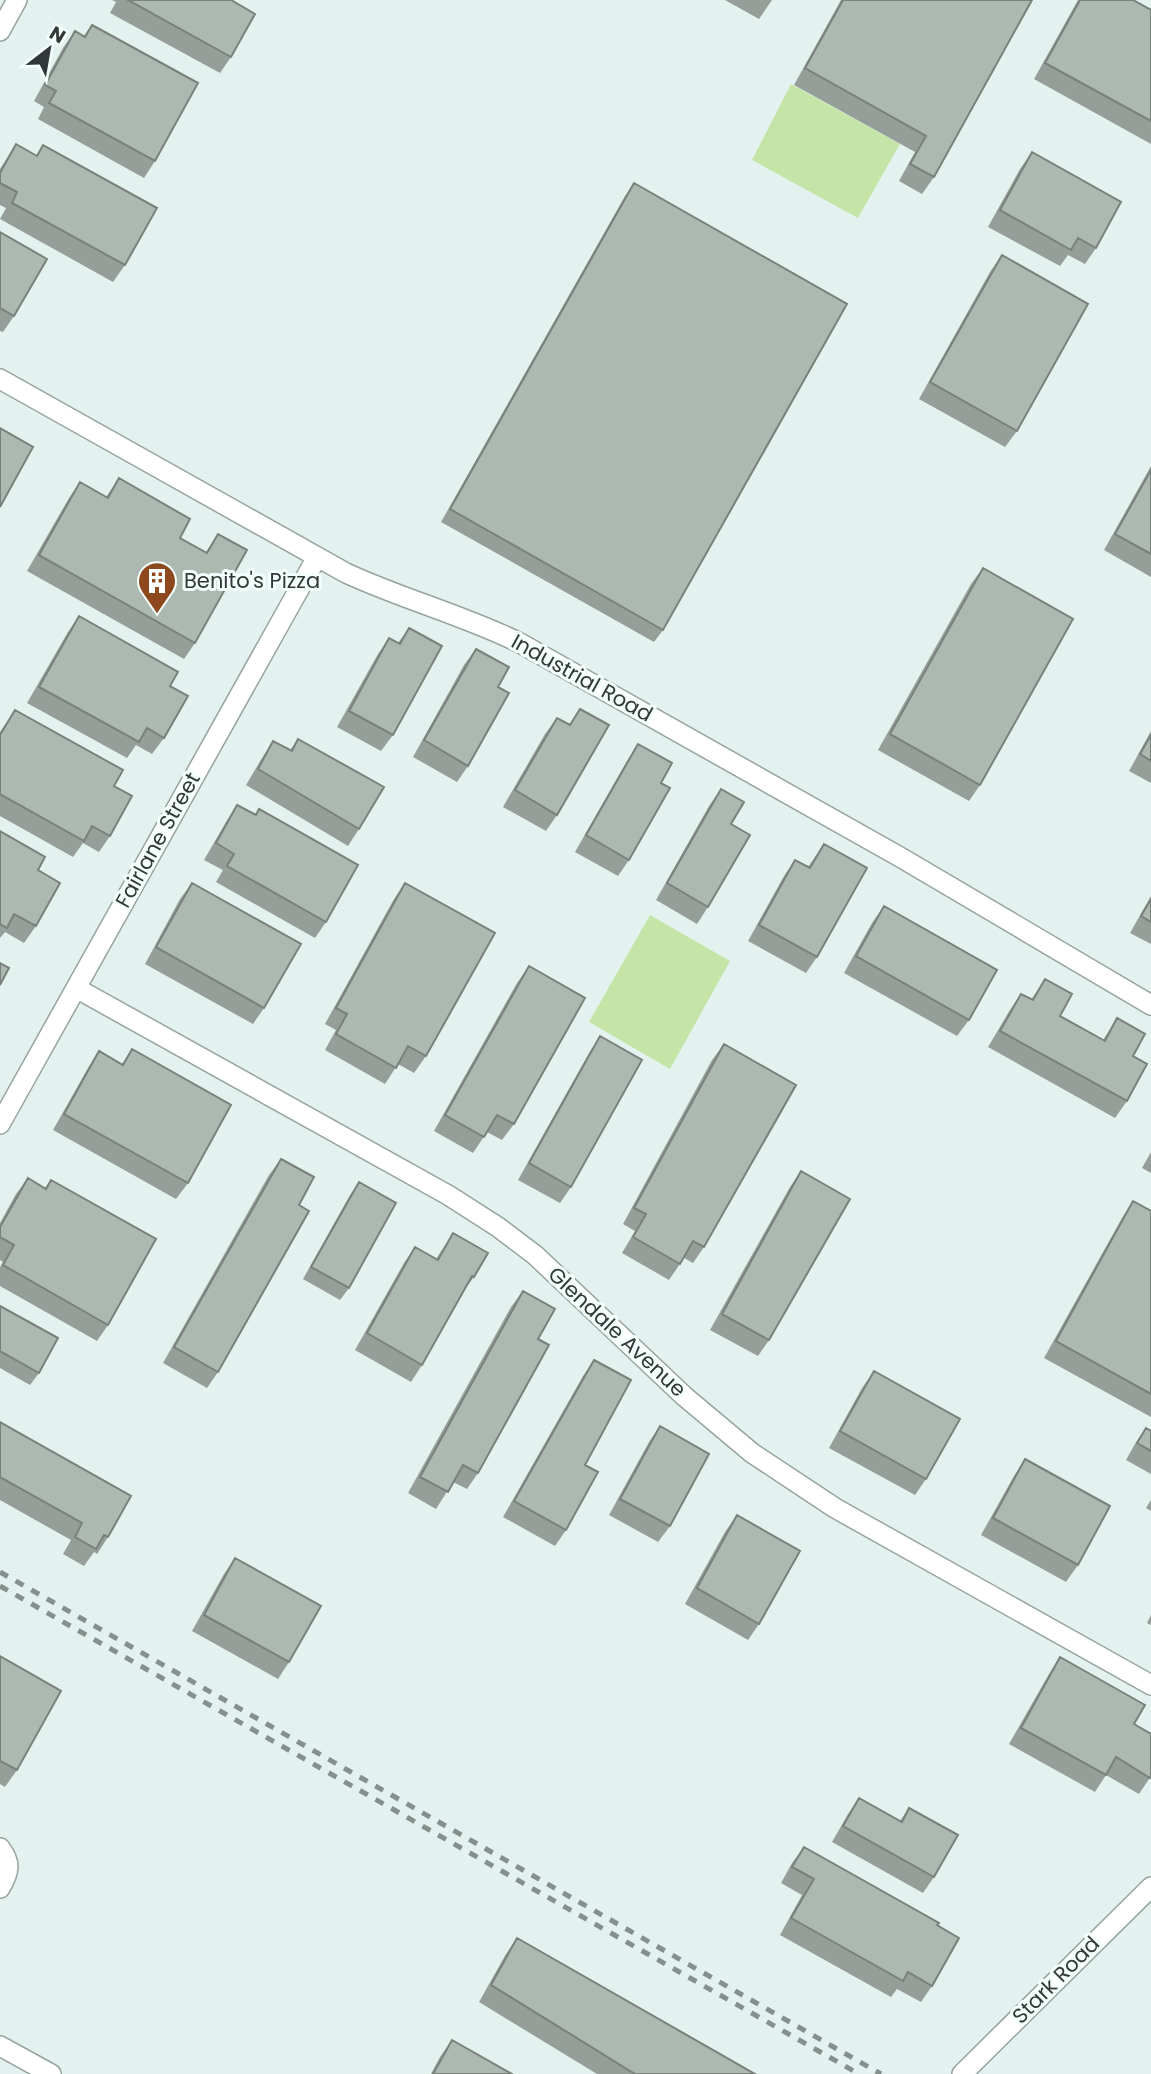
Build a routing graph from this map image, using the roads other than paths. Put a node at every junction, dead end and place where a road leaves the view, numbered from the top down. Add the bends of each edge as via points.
1 (17, 0) edge
2 (0, 31) edge
3 (0, 379) edge
4 (317, 556) junction
5 (76, 988) junction
6 (1151, 1006) edge
7 (0, 1125) edge
8 (1151, 1685) edge
9 (0, 1848) edge
10 (1151, 1886) edge
11 (0, 1888) edge
12 (0, 2046) edge
13 (51, 2074) edge
14 (962, 2074) edge

1 - 2 street
3 - 4 street, Industrial Road
4 - 5 street, Fairlane Street
4 - 6 street, Industrial Road via 364,581 520,643 900,857
5 - 7 street, Fairlane Street
5 - 8 street, Glendale Avenue via 498,1227 565,1281 752,1453 835,1508
9 - 11 street via 7,1856 9,1872
10 - 14 street, Stark Road
12 - 13 street

